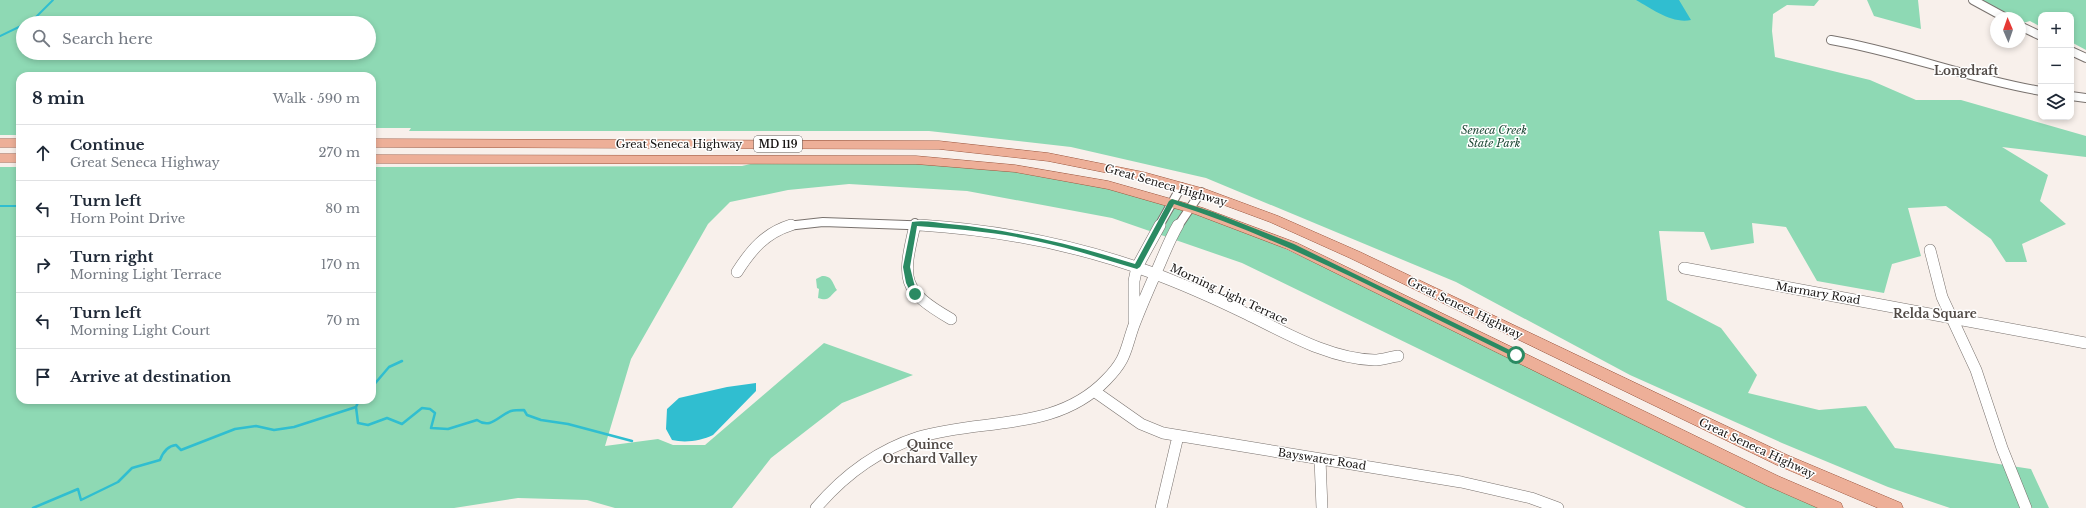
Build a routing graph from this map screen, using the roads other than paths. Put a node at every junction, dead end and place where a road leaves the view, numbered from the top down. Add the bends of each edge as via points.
1 (1973, 0) edge
2 (1995, 12) edge
3 (2026, 29) edge
4 (2038, 35) edge
5 (1831, 40) dead end
6 (2074, 52) edge
7 (2086, 58) edge
8 (2038, 90) edge
9 (2074, 96) edge
10 (2086, 98) edge
11 (0, 143) edge
12 (16, 143) edge
13 (376, 143) edge
14 (0, 158) edge
15 (16, 158) edge
16 (376, 159) edge
17 (1181, 187) junction
18 (1201, 192) junction
19 (1172, 201) junction
20 (1192, 207) junction
21 (915, 223) junction
22 (1930, 250) dead end
23 (1137, 267) junction
24 (1684, 268) dead end
25 (738, 272) dead end
26 (1156, 274) junction
27 (1952, 317) junction
28 (951, 319) dead end
29 (1134, 326) junction
30 (2086, 343) edge
31 (1398, 356) dead end
32 (1094, 391) junction
33 (1178, 436) junction
34 (1320, 459) junction
35 (816, 508) edge
36 (1161, 508) edge
37 (1322, 508) edge
38 (1558, 508) edge
39 (1834, 508) edge
40 (1896, 508) edge
41 (2026, 508) edge

1 - 2 street
3 - 4 street
5 - 8 street via 1859,44 1991,82
6 - 7 street
9 - 10 street
11 - 12 main road
13 - 17 main road, Great Seneca Highway / MD 119 via 939,145 1048,156
14 - 15 main road
16 - 19 main road, Great Seneca Highway / MD 119 via 856,159 952,162 1077,177
17 - 18 main road, Great Seneca Highway / MD 119
17 - 19 street
18 - 20 street
18 - 40 main road, Great Seneca Highway / MD 119 via 1274,219 1348,252 1782,460
19 - 20 main road, Great Seneca Highway / MD 119
19 - 23 street
20 - 26 street via 1172,236
20 - 39 main road, Great Seneca Highway / MD 119 via 1312,255 1773,481
21 - 23 street, Morning Light Terrace via 972,228 1035,238 1092,252
21 - 25 street, Morning Light Terrace via 805,222 787,226 763,237 752,247
21 - 28 street via 906,267 909,283 921,300
22 - 27 street via 1942,297
23 - 26 street, Morning Light Terrace
23 - 29 street via 1134,281
24 - 27 street, Marmary Road
26 - 29 street
26 - 31 street, Morning Light Terrace via 1188,286 1291,336 1322,348 1374,360
27 - 30 street, Marmary Road
27 - 41 street via 1976,370 2002,448
29 - 32 street via 1129,347 1113,374
32 - 33 street, Bayswater Road via 1141,424
32 - 35 street via 1072,406 1041,418 936,433 906,442 871,458 845,478
33 - 34 street, Bayswater Road
33 - 36 street
34 - 37 street
34 - 38 street, Bayswater Road via 1461,482 1531,498

